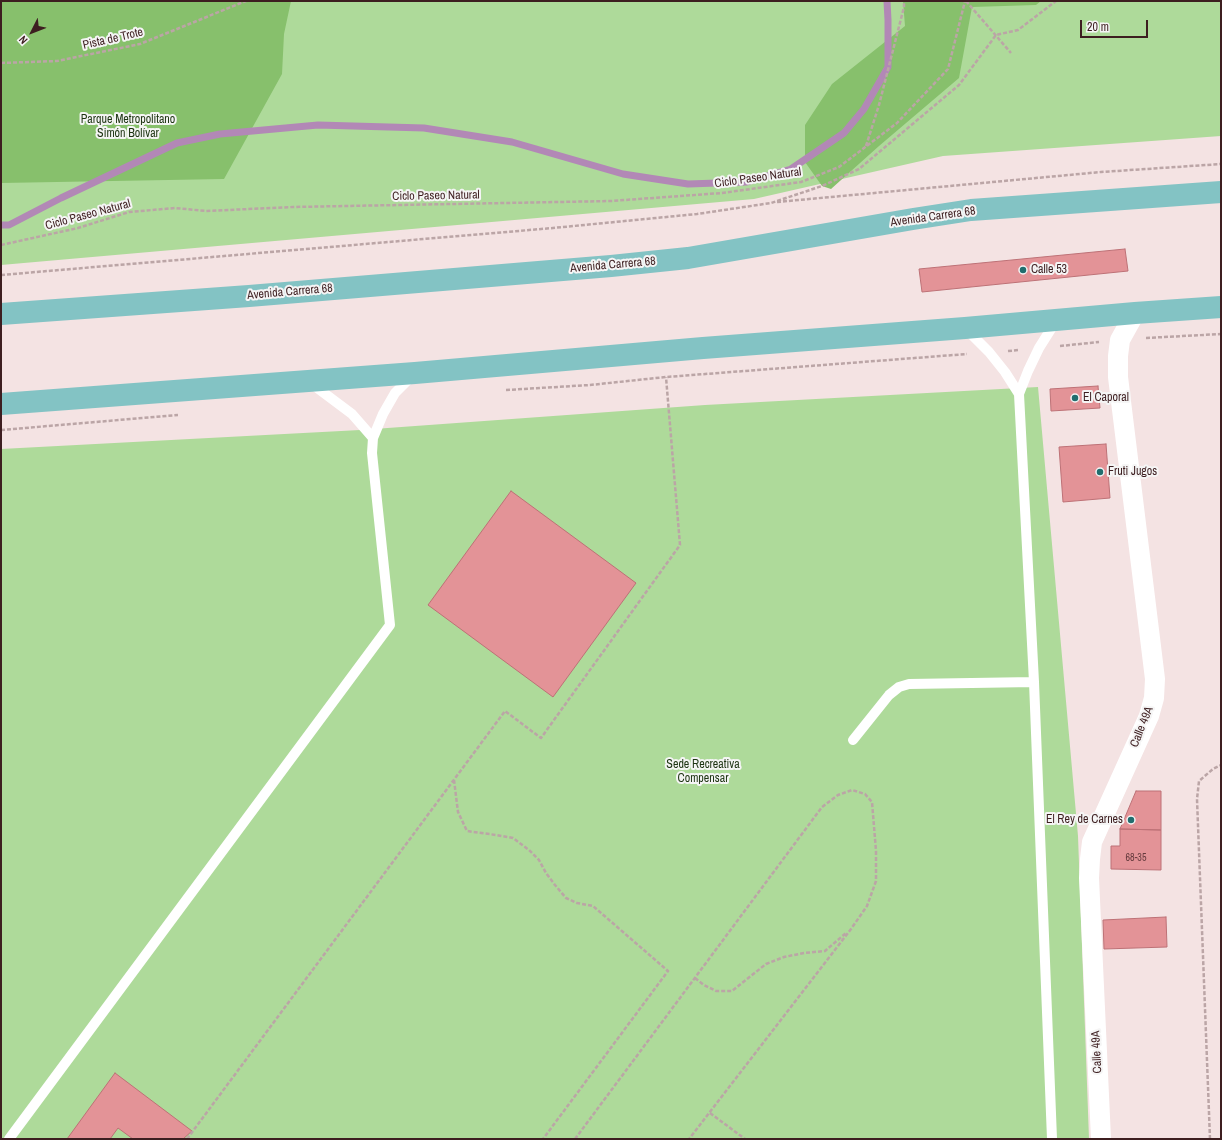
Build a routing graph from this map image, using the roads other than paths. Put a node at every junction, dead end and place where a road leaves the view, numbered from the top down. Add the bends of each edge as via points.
1 (1221, 192) edge
2 (1221, 307) edge
3 (1135, 313) junction
4 (1, 314) edge
5 (1057, 320) junction
6 (965, 328) junction
7 (415, 373) junction
8 (308, 381) junction
9 (1019, 394) junction
10 (1, 404) edge
11 (373, 438) junction
12 (1034, 682) junction
13 (853, 740) dead end
14 (9, 1139) edge
15 (1052, 1139) edge
16 (1101, 1139) edge

1 - 4 main road, Avenida Carrera 68 via 971,210 688,258
2 - 3 main road
3 - 5 main road
3 - 16 street, Calle 49A via 1120,340 1118,377 1155,679 1154,698 1149,716 1092,842 1090,859
5 - 6 main road
5 - 9 lane via 1039,348
6 - 7 main road
6 - 9 lane via 989,352
7 - 8 main road
7 - 11 lane via 395,393
8 - 10 main road
8 - 11 lane via 352,414
9 - 12 lane
11 - 14 lane via 372,453 390,625
12 - 13 lane via 909,684 899,687 889,695
12 - 15 lane

